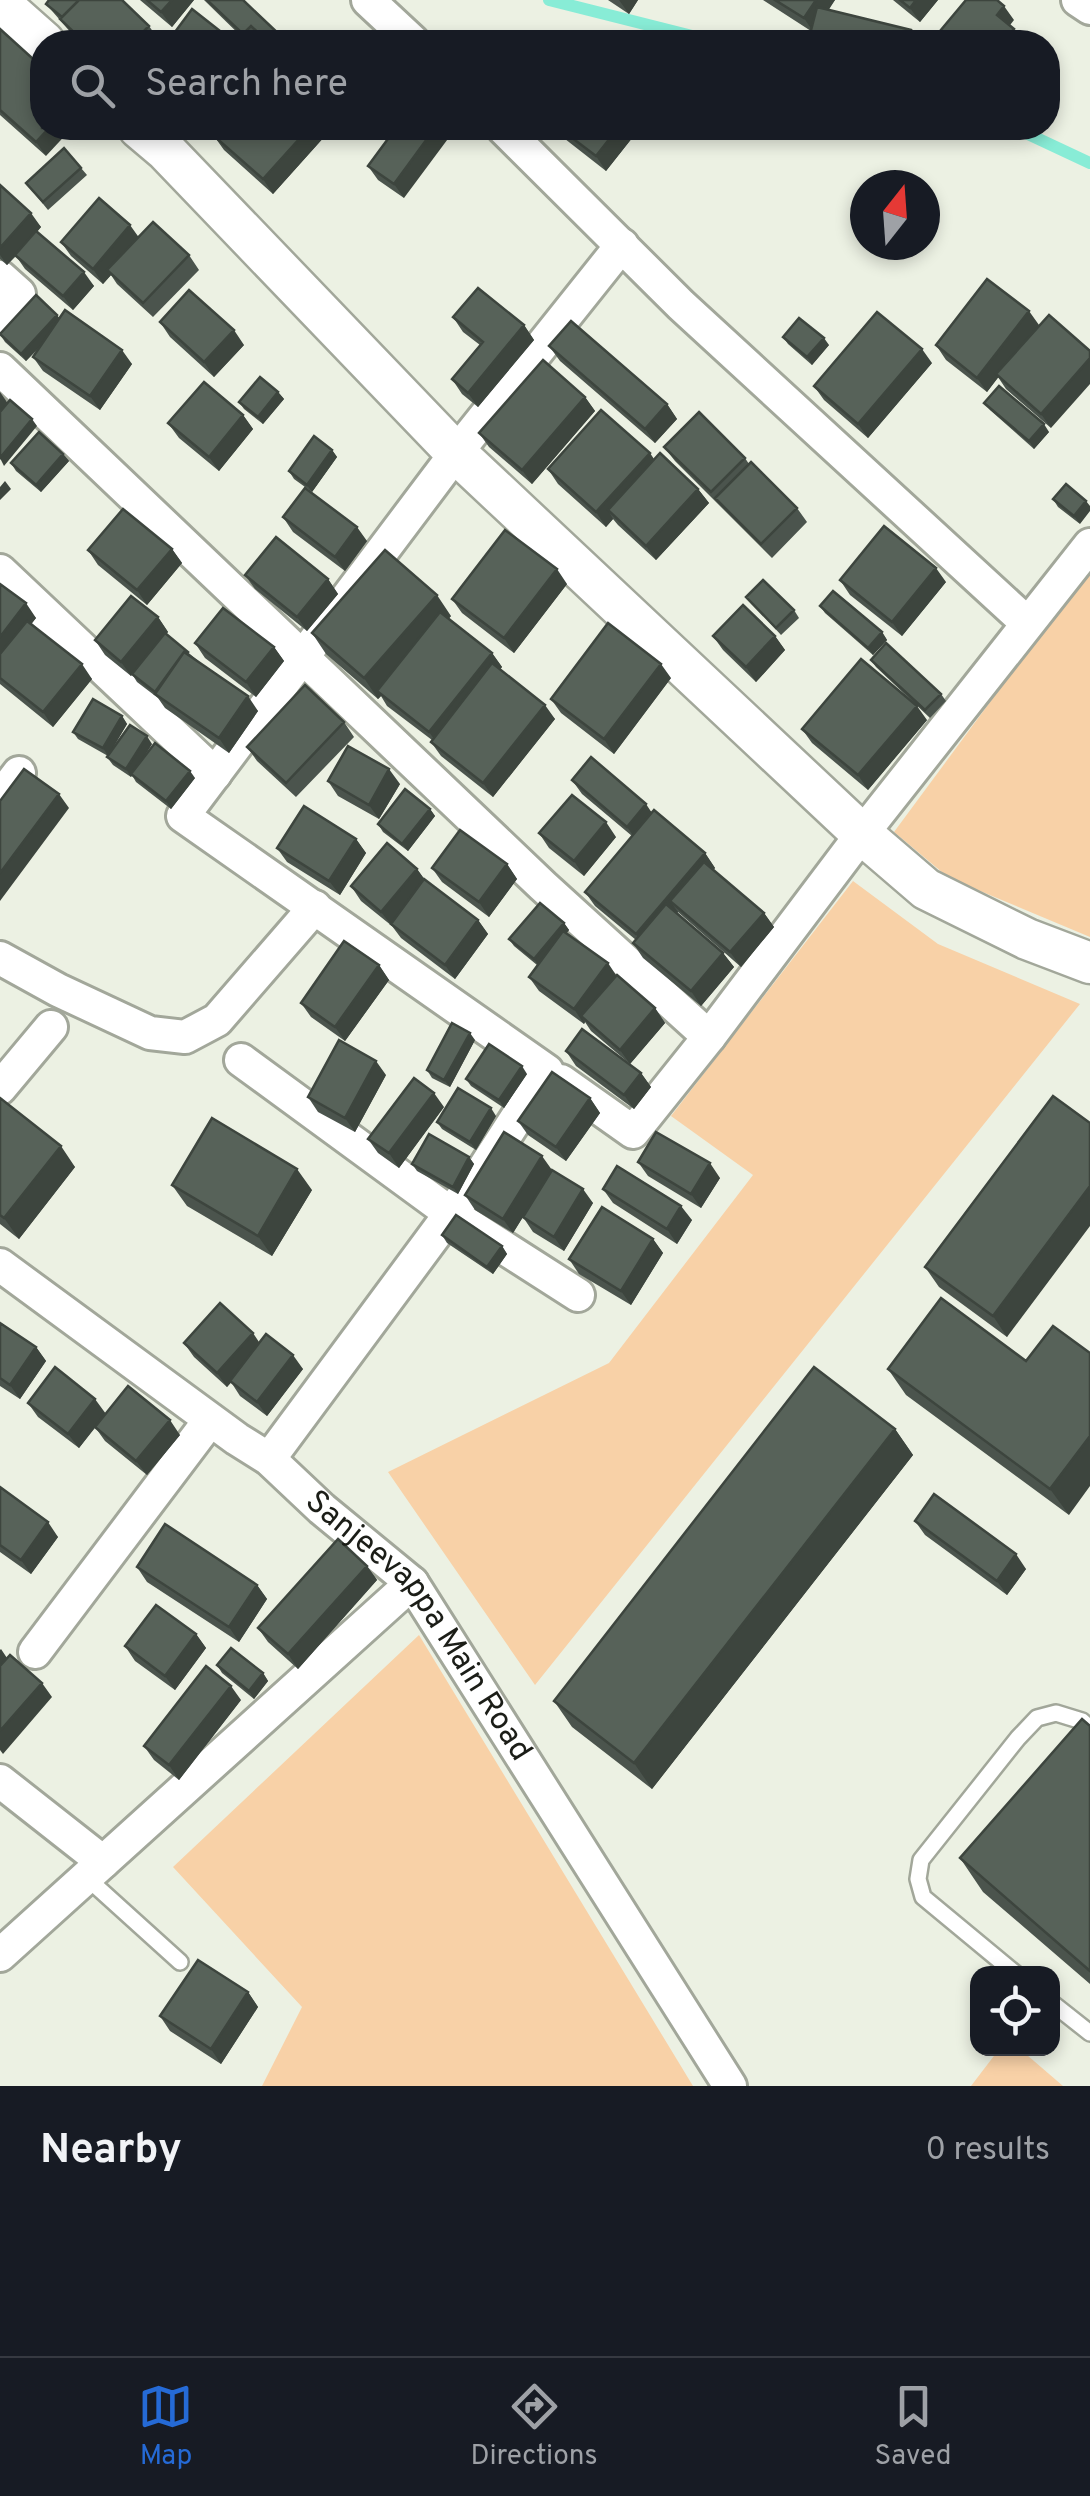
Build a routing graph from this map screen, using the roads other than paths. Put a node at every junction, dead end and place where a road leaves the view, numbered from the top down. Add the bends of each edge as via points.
1 (368, 0) edge
2 (1078, 0) edge
3 (0, 4) edge
4 (1090, 8) edge
5 (30, 30) edge
6 (400, 30) edge
7 (153, 140) edge
8 (515, 140) edge
9 (622, 245) junction
10 (0, 277) edge
11 (0, 316) edge
12 (0, 370) edge
13 (456, 453) junction
14 (1090, 545) edge
15 (0, 571) edge
16 (1027, 623) junction
17 (302, 658) junction
18 (215, 774) junction
19 (862, 834) junction
20 (315, 907) junction
21 (0, 958) edge
22 (1090, 964) edge
23 (51, 1027) dead end
24 (709, 1037) junction
25 (241, 1060) dead end
26 (547, 1071) junction
27 (0, 1088) edge
28 (450, 1213) junction
29 (0, 1266) edge
30 (578, 1296) dead end
31 (210, 1420) junction
32 (269, 1460) junction
33 (412, 1583) junction
34 (34, 1652) dead end
35 (1090, 1728) edge
36 (0, 1781) edge
37 (95, 1869) junction
38 (0, 1955) edge
39 (180, 1962) dead end
40 (1006, 1966) edge
41 (1060, 2009) edge
42 (1090, 2033) edge
43 (730, 2086) edge

1 - 6 street
2 - 4 street
3 - 5 street
7 - 13 street
8 - 9 street
9 - 13 street
9 - 16 street
10 - 11 street via 19,294
12 - 17 street
13 - 17 street
13 - 19 street
14 - 16 street
15 - 18 street
16 - 19 street
17 - 18 street
17 - 24 street
18 - 20 street via 183,816
19 - 22 street via 926,888
19 - 24 street
20 - 21 street via 217,1020 186,1036 150,1032
20 - 26 street
23 - 27 street
24 - 26 street via 633,1132
25 - 28 street
26 - 28 street
28 - 30 street
28 - 32 street
29 - 31 street, Sanjeevappa Main Road
31 - 32 street, Sanjeevappa Main Road
31 - 34 street
32 - 33 street, Sanjeevappa Main Road
33 - 37 street
33 - 43 street, Sanjeevappa Main Road
35 - 40 lane via 1056,1713 1037,1718 922,1860 923,1898
36 - 37 street
37 - 38 street
37 - 39 lane
41 - 42 lane

